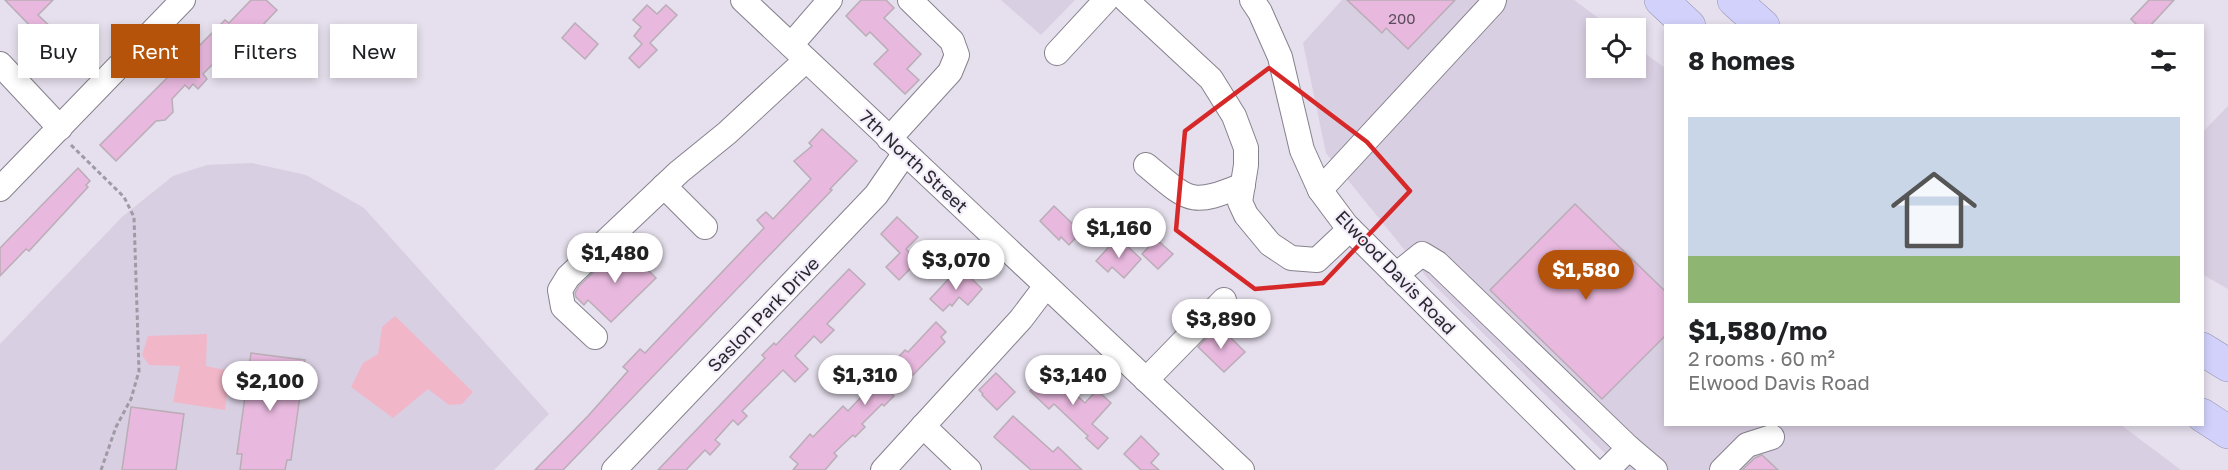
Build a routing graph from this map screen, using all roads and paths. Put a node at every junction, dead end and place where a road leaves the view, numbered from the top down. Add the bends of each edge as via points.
1 (183, 0) edge
2 (743, 0) edge
3 (830, 0) edge
4 (910, 0) edge
5 (1106, 0) edge
6 (1126, 0) edge
7 (1252, 0) edge
8 (1494, 0) edge
9 (1661, 0) edge
10 (1734, 0) edge
11 (1687, 24) edge
12 (1761, 24) edge
13 (798, 52) junction
14 (1057, 53) dead end
15 (0, 64) edge
16 (57, 130) junction
17 (897, 146) junction
18 (1146, 165) dead end
19 (1243, 184) junction
20 (664, 186) junction
21 (0, 189) edge
22 (1320, 190) junction
23 (705, 227) dead end
24 (1350, 229) junction
25 (1396, 275) junction
26 (1047, 286) junction
27 (1224, 300) dead end
28 (595, 337) dead end
29 (2204, 350) edge
30 (2228, 365) edge
31 (1146, 380) junction
32 (2204, 416) edge
33 (923, 426) junction
34 (2228, 432) edge
35 (1772, 437) dead end
36 (1629, 448) junction
37 (101, 470) edge
38 (614, 470) edge
39 (883, 470) edge
40 (969, 470) edge
41 (1242, 470) edge
42 (1593, 470) edge
43 (1607, 470) edge
44 (1655, 470) edge
45 (1722, 470) edge

1 - 16 street
2 - 13 street, 7th North Street
3 - 13 street
4 - 17 street, Saslon Park Drive via 952,41 957,55 950,72
5 - 14 street
6 - 19 street via 1211,79 1234,116 1246,148
7 - 22 street, Elwood Davis Road via 1280,57 1302,150
8 - 22 street
9 - 11 highway
10 - 12 highway
13 - 17 street, 7th North Street
13 - 20 street via 727,133
15 - 16 street
16 - 21 street
16 - 37 path via 124,197 134,217 139,371
17 - 26 street, 7th North Street
17 - 38 street, Saslon Park Drive via 876,195
18 - 19 street via 1176,190 1200,200
19 - 24 street via 1240,202 1246,214 1269,244 1291,258 1317,260
20 - 23 street
20 - 28 street via 560,290 563,308
22 - 24 street, Elwood Davis Road
24 - 25 street, Elwood Davis Road
25 - 36 street via 1422,254 1437,262
25 - 42 street, Elwood Davis Road
26 - 31 street, 7th North Street
26 - 33 street
27 - 31 street
29 - 30 highway
31 - 41 street, 7th North Street
32 - 34 highway
33 - 39 street
33 - 40 street
35 - 45 street via 1747,445
36 - 43 street
36 - 44 street

